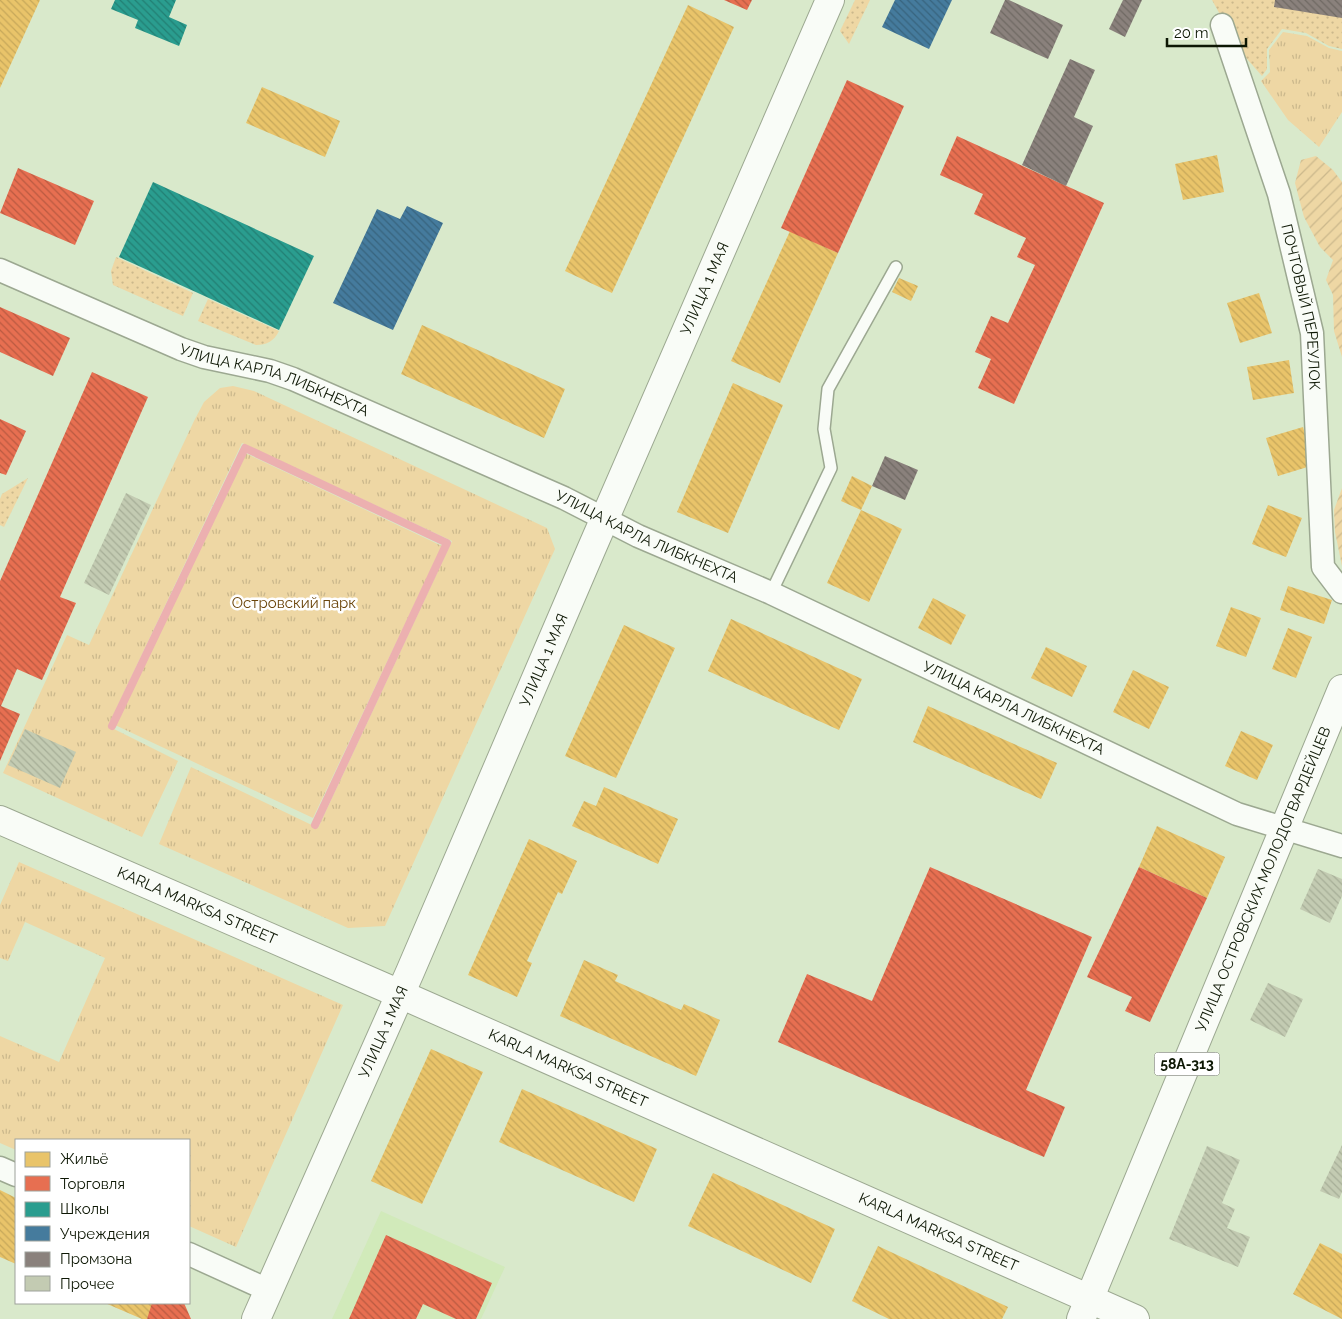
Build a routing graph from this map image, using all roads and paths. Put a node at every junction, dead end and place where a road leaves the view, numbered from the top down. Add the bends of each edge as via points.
1 (830, 0) edge
2 (1222, 25) dead end
3 (896, 267) dead end
4 (0, 270) edge
5 (604, 518) junction
6 (1342, 592) edge
7 (771, 593) junction
8 (1342, 689) edge
9 (0, 820) edge
10 (1285, 828) junction
11 (1342, 846) edge
12 (400, 994) junction
13 (0, 1168) edge
14 (15, 1175) edge
15 (190, 1254) edge
16 (268, 1290) junction
17 (1085, 1309) edge
18 (256, 1319) edge
19 (1135, 1319) edge

1 - 5 main road, УЛИЦА 1 МАЯ
2 - 6 street, ПОЧТОВЫЙ ПЕРЕУЛОК via 1279,194 1312,333 1323,567
3 - 7 lane via 828,389 824,429 831,468
4 - 5 street, УЛИЦА КАРЛА ЛИБКНЕХТА via 181,349 293,379
5 - 7 street, УЛИЦА КАРЛА ЛИБКНЕХТА
5 - 12 main road, УЛИЦА 1 МАЯ
7 - 10 street, УЛИЦА КАРЛА ЛИБКНЕХТА via 1237,814
8 - 10 main road, УЛИЦА ОСТРОВСКИХ МОЛОДОГВАРДЕЙЦЕВ / 58А-313
9 - 12 main road, KARLA MARKSA STREET
10 - 11 street, УЛИЦА КАРЛА ЛИБКНЕХТА
10 - 17 main road, УЛИЦА ОСТРОВСКИХ МОЛОДОГВАРДЕЙЦЕВ / 58А-313
12 - 16 main road, УЛИЦА 1 МАЯ
12 - 17 main road, KARLA MARKSA STREET
13 - 14 street
15 - 16 street
16 - 18 main road, УЛИЦА 1 МАЯ
17 - 19 main road, KARLA MARKSA STREET

